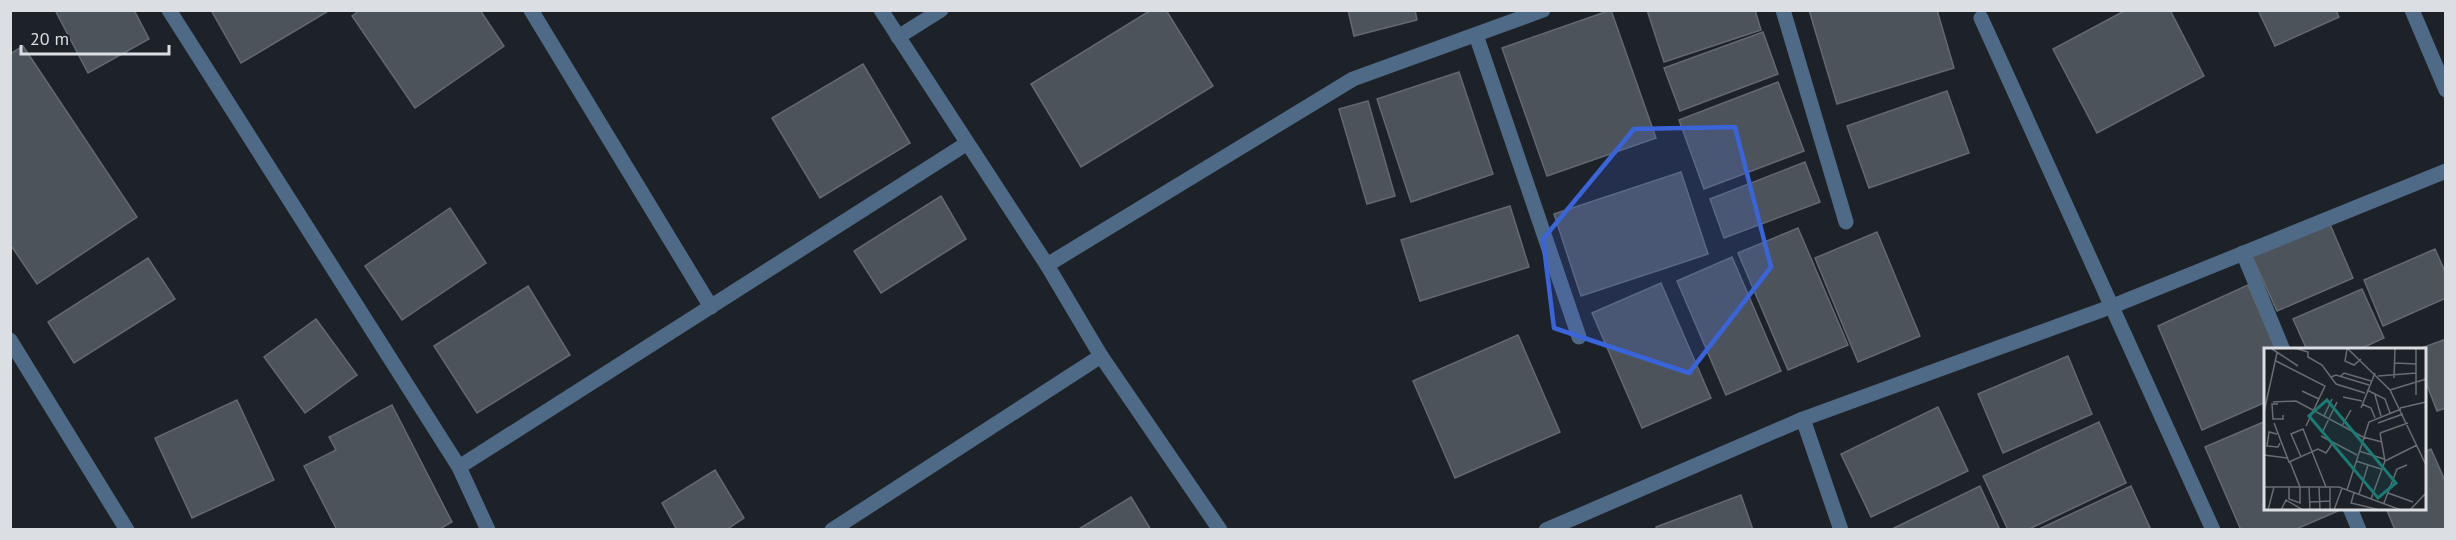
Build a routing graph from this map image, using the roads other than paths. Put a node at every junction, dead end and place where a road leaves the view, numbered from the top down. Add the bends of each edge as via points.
1 (169, 10) edge
2 (531, 10) edge
3 (881, 10) edge
4 (941, 10) edge
5 (1543, 10) edge
6 (1783, 10) edge
7 (2412, 10) edge
8 (1981, 18) dead end
9 (1476, 35) junction
10 (898, 38) junction
11 (2445, 90) edge
12 (966, 144) junction
13 (2445, 171) edge
14 (1846, 222) dead end
15 (2243, 253) junction
16 (1047, 265) junction
17 (2113, 306) junction
18 (711, 307) junction
19 (1579, 337) dead end
20 (10, 340) edge
21 (2282, 348) edge
22 (1101, 356) junction
23 (1803, 419) junction
24 (459, 467) junction
25 (2351, 510) edge
26 (127, 530) edge
27 (488, 530) edge
28 (832, 530) edge
29 (1220, 530) edge
30 (1546, 530) edge
31 (1841, 530) edge
32 (2213, 530) edge
33 (2359, 530) edge

1 - 24 street
2 - 18 street
3 - 10 street
4 - 10 street
5 - 9 street
6 - 14 street
7 - 11 street
8 - 17 street
9 - 16 street via 1353,79
9 - 19 street
10 - 12 street
12 - 16 street
12 - 18 street
13 - 15 street
15 - 17 street
15 - 21 street
16 - 22 street
17 - 23 street
17 - 32 street
18 - 24 street
20 - 26 street
22 - 28 street
22 - 29 street
23 - 30 street
23 - 31 street
24 - 27 street
25 - 33 street

